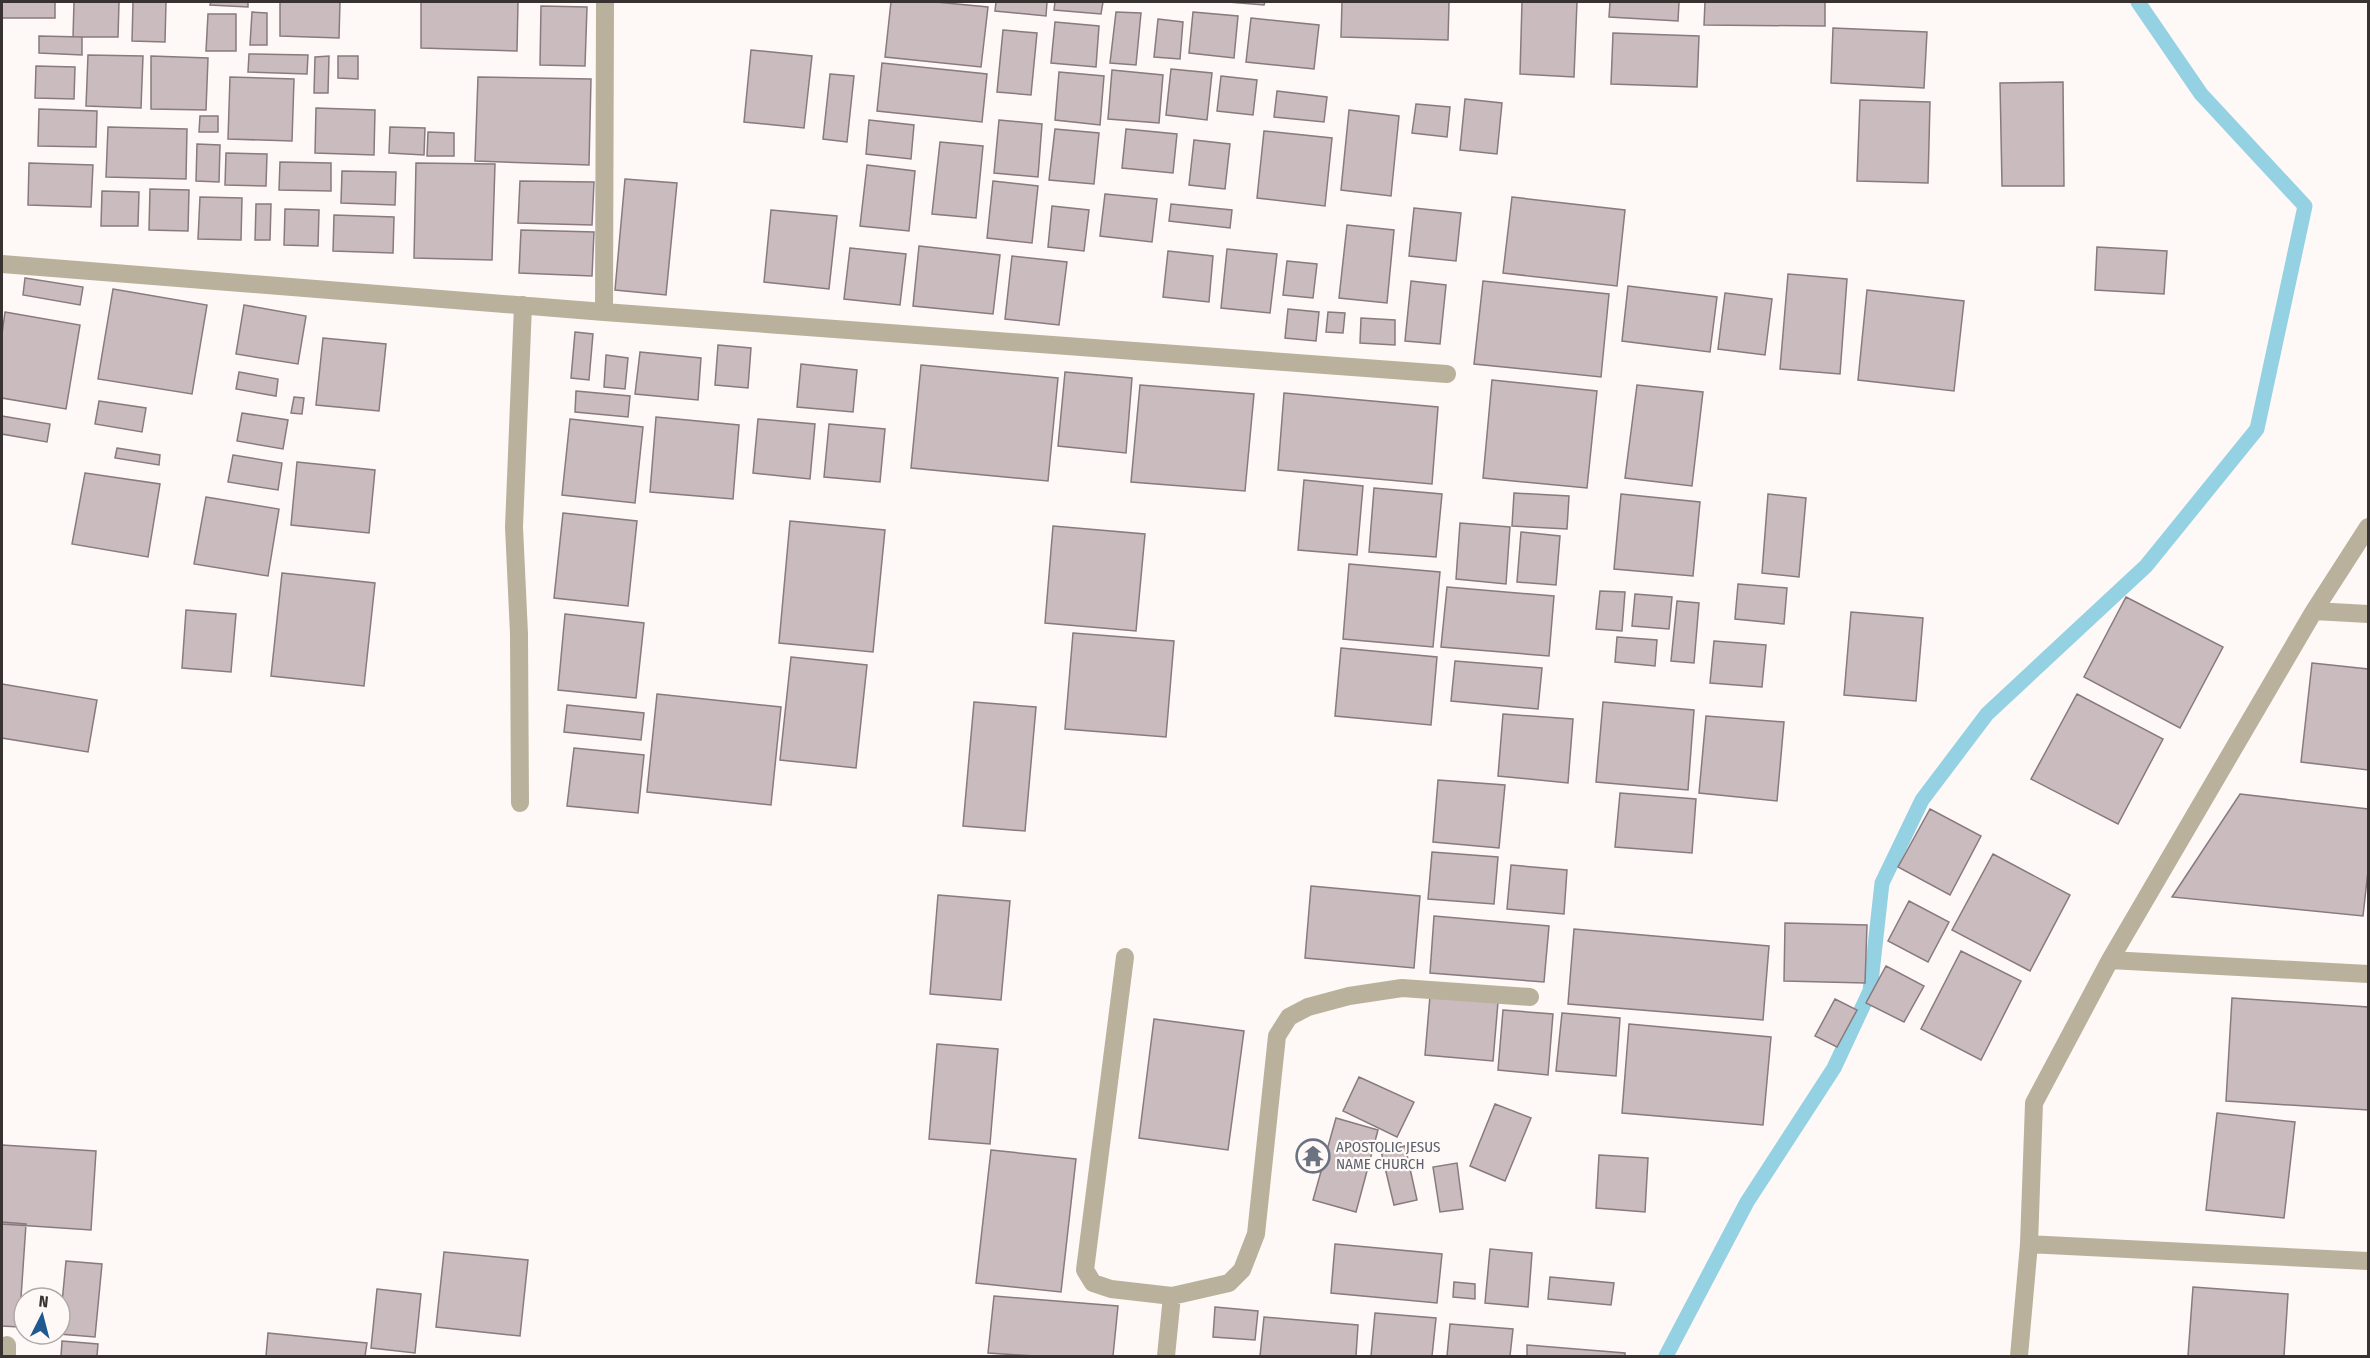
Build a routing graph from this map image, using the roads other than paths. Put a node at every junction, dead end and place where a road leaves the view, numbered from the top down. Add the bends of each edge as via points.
1 (605, 2) edge
2 (2, 264) edge
3 (523, 305) junction
4 (604, 312) junction
5 (1447, 374) dead end
6 (2368, 527) edge
7 (2314, 611) junction
8 (2368, 614) edge
9 (520, 803) dead end
10 (1125, 957) dead end
11 (2110, 960) junction
12 (2368, 974) edge
13 (1530, 997) dead end
14 (2029, 1244) junction
15 (2368, 1262) edge
16 (1172, 1296) junction
17 (1166, 1356) edge
18 (2019, 1356) edge

1 - 4 street
2 - 3 street
3 - 4 street
3 - 9 street via 514,526
4 - 5 street
6 - 7 street
7 - 8 street
7 - 11 street
10 - 16 street via 1085,1270 1093,1283 1111,1289
11 - 12 street
11 - 14 street via 2034,1103
13 - 16 street via 1402,988 1308,1006 1289,1017 1276,1036 1256,1234 1242,1270 1229,1282
14 - 15 street
14 - 18 street
16 - 17 street

